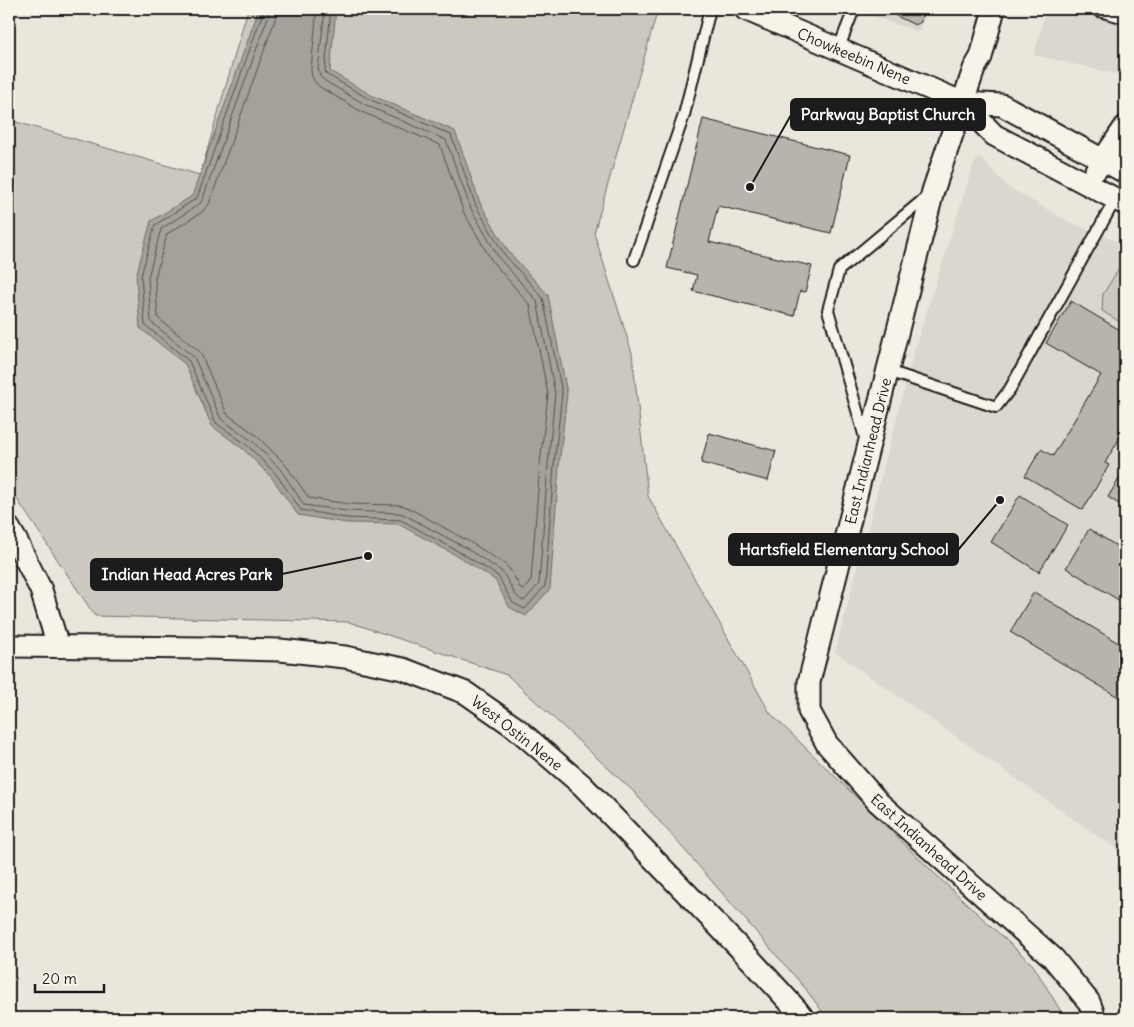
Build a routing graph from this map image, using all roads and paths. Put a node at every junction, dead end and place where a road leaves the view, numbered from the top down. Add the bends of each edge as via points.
1 (710, 9) edge
2 (745, 9) edge
3 (854, 9) edge
4 (994, 9) edge
5 (1099, 9) edge
6 (1125, 18) edge
7 (838, 50) junction
8 (963, 103) junction
9 (1125, 127) edge
10 (1102, 159) junction
11 (1125, 172) edge
12 (1088, 184) junction
13 (933, 191) junction
14 (1122, 195) edge
15 (634, 260) dead end
16 (888, 371) junction
17 (868, 449) junction
18 (9, 528) edge
19 (9, 646) edge
20 (58, 646) junction
21 (803, 1018) edge
22 (1095, 1018) edge

1 - 15 lane via 684,116
2 - 7 street, Chowkeebin Nene
3 - 7 lane
4 - 8 street, East Indianhead Drive via 981,57
5 - 6 lane
7 - 8 street, Chowkeebin Nene
8 - 10 street, Chowkeebin Nene via 1002,105
8 - 12 street, Chowkeebin Nene via 994,135
8 - 13 street, East Indianhead Drive
9 - 10 street
10 - 11 street, Chowkeebin Nene
10 - 12 street
12 - 14 street, Chowkeebin Nene
13 - 16 street, East Indianhead Drive
13 - 17 lane via 838,270 828,310
14 - 16 lane via 1010,389 996,407
16 - 17 street, East Indianhead Drive
17 - 22 street, East Indianhead Drive via 809,682 809,711 827,744 878,802 1053,958 1089,1002
18 - 20 street via 41,590
19 - 20 street, West Ostin Nene
20 - 21 street, West Ostin Nene via 280,650 345,657 403,669 466,693 516,728 582,785

